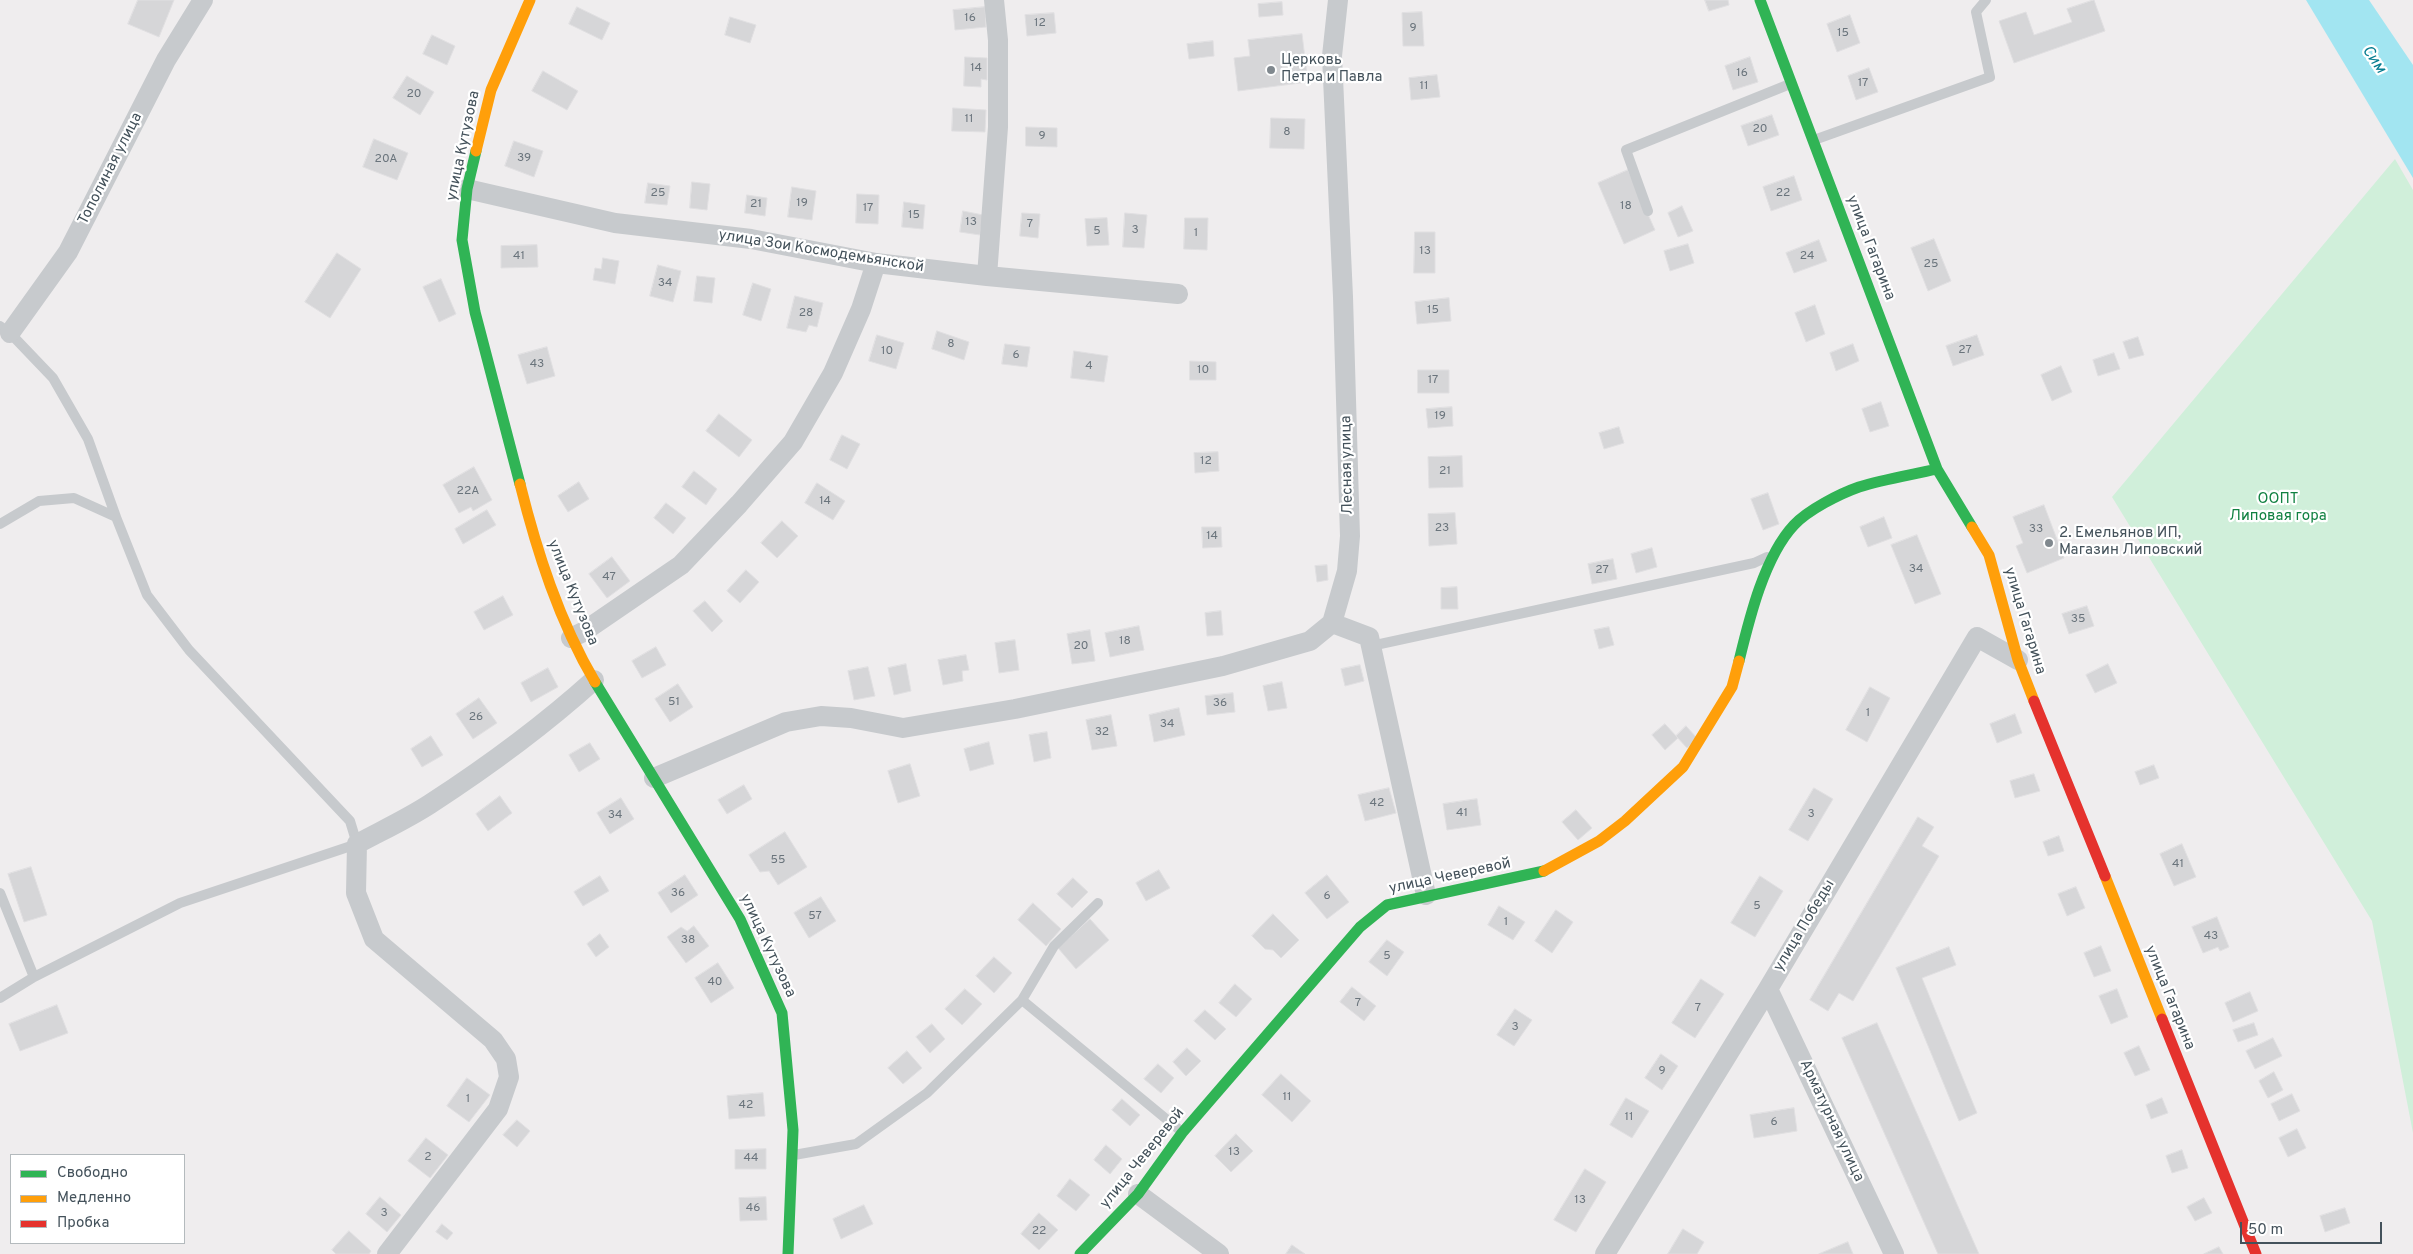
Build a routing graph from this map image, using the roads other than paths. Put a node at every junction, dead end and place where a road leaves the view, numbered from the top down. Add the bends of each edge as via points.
1 (203, 0) edge
2 (530, 0) edge
3 (994, 0) edge
4 (1338, 0) edge
5 (1760, 0) edge
6 (1986, 0) edge
7 (1793, 83) junction
8 (1813, 141) junction
9 (467, 189) junction
10 (1648, 211) dead end
11 (876, 263) junction
12 (986, 276) junction
13 (1178, 294) dead end
14 (5, 330) edge
15 (1937, 469) junction
16 (116, 517) junction
17 (0, 524) edge
18 (1776, 553) junction
19 (1332, 623) junction
20 (571, 638) junction
21 (1371, 646) junction
22 (2018, 660) junction
23 (594, 680) junction
24 (654, 778) junction
25 (357, 844) junction
26 (0, 893) edge
27 (1426, 895) junction
28 (1098, 903) dead end
29 (34, 977) junction
30 (1768, 989) junction
31 (0, 998) edge
32 (1022, 1000) junction
33 (1182, 1133) junction
34 (794, 1155) junction
35 (1138, 1194) junction
36 (387, 1254) edge
37 (788, 1254) edge
38 (1080, 1254) edge
39 (1219, 1254) edge
40 (1605, 1254) edge
41 (1894, 1254) edge
42 (2256, 1254) edge

1 - 14 street, Тополиная улица via 166,60 68,252
2 - 9 street, улица Кутузова via 491,90
3 - 12 street via 998,40 998,127
4 - 19 street, Лесная улица via 1332,56 1344,297 1350,536 1347,571
5 - 7 street, улица Гагарина
6 - 8 lane via 1976,12 1990,77
7 - 8 street, улица Гагарина
7 - 10 lane via 1626,150
8 - 15 street, улица Гагарина
9 - 11 street, улица Зои Космодемьянской via 616,223 751,239
9 - 20 street, улица Кутузова via 462,240 475,312 534,540
11 - 12 street, улица Зои Космодемьянской
11 - 20 street via 861,309 833,373 793,442 681,565
12 - 13 street, улица Зои Космодемьянской
14 - 16 lane via 53,378 88,439
15 - 18 street, улица Чеверевой via 1859,487 1826,502 1794,525
15 - 22 street, улица Гагарина via 1989,555
16 - 17 lane via 74,498 39,501
16 - 25 lane via 147,595 189,650 350,821
18 - 21 lane via 1754,563
18 - 27 street, улица Чеверевой via 1752,610 1732,687 1683,766 1625,821 1598,841 1545,871
19 - 21 street via 1369,637
19 - 24 street via 1310,641 1223,666 1015,709 903,728 821,716 786,722
20 - 23 street, улица Кутузова
21 - 27 street
22 - 30 street, улица Победы via 1977,637
22 - 42 street, улица Гагарина
23 - 24 street, улица Кутузова
23 - 25 street via 556,713 429,805
24 - 34 street, улица Кутузова via 740,919 782,1013
25 - 29 lane via 180,903
25 - 36 street via 356,893 374,939 493,1040 506,1059 509,1076 498,1109
26 - 29 lane
27 - 33 street, улица Чеверевой via 1386,905 1360,928
28 - 32 lane via 1054,946
29 - 31 lane
30 - 40 street, улица Победы
30 - 41 street, Арматурная улица
32 - 33 lane
32 - 34 lane via 927,1093 856,1144
33 - 35 street, улица Чеверевой
34 - 37 street, улица Кутузова
35 - 38 street, улица Чеверевой
35 - 39 street

